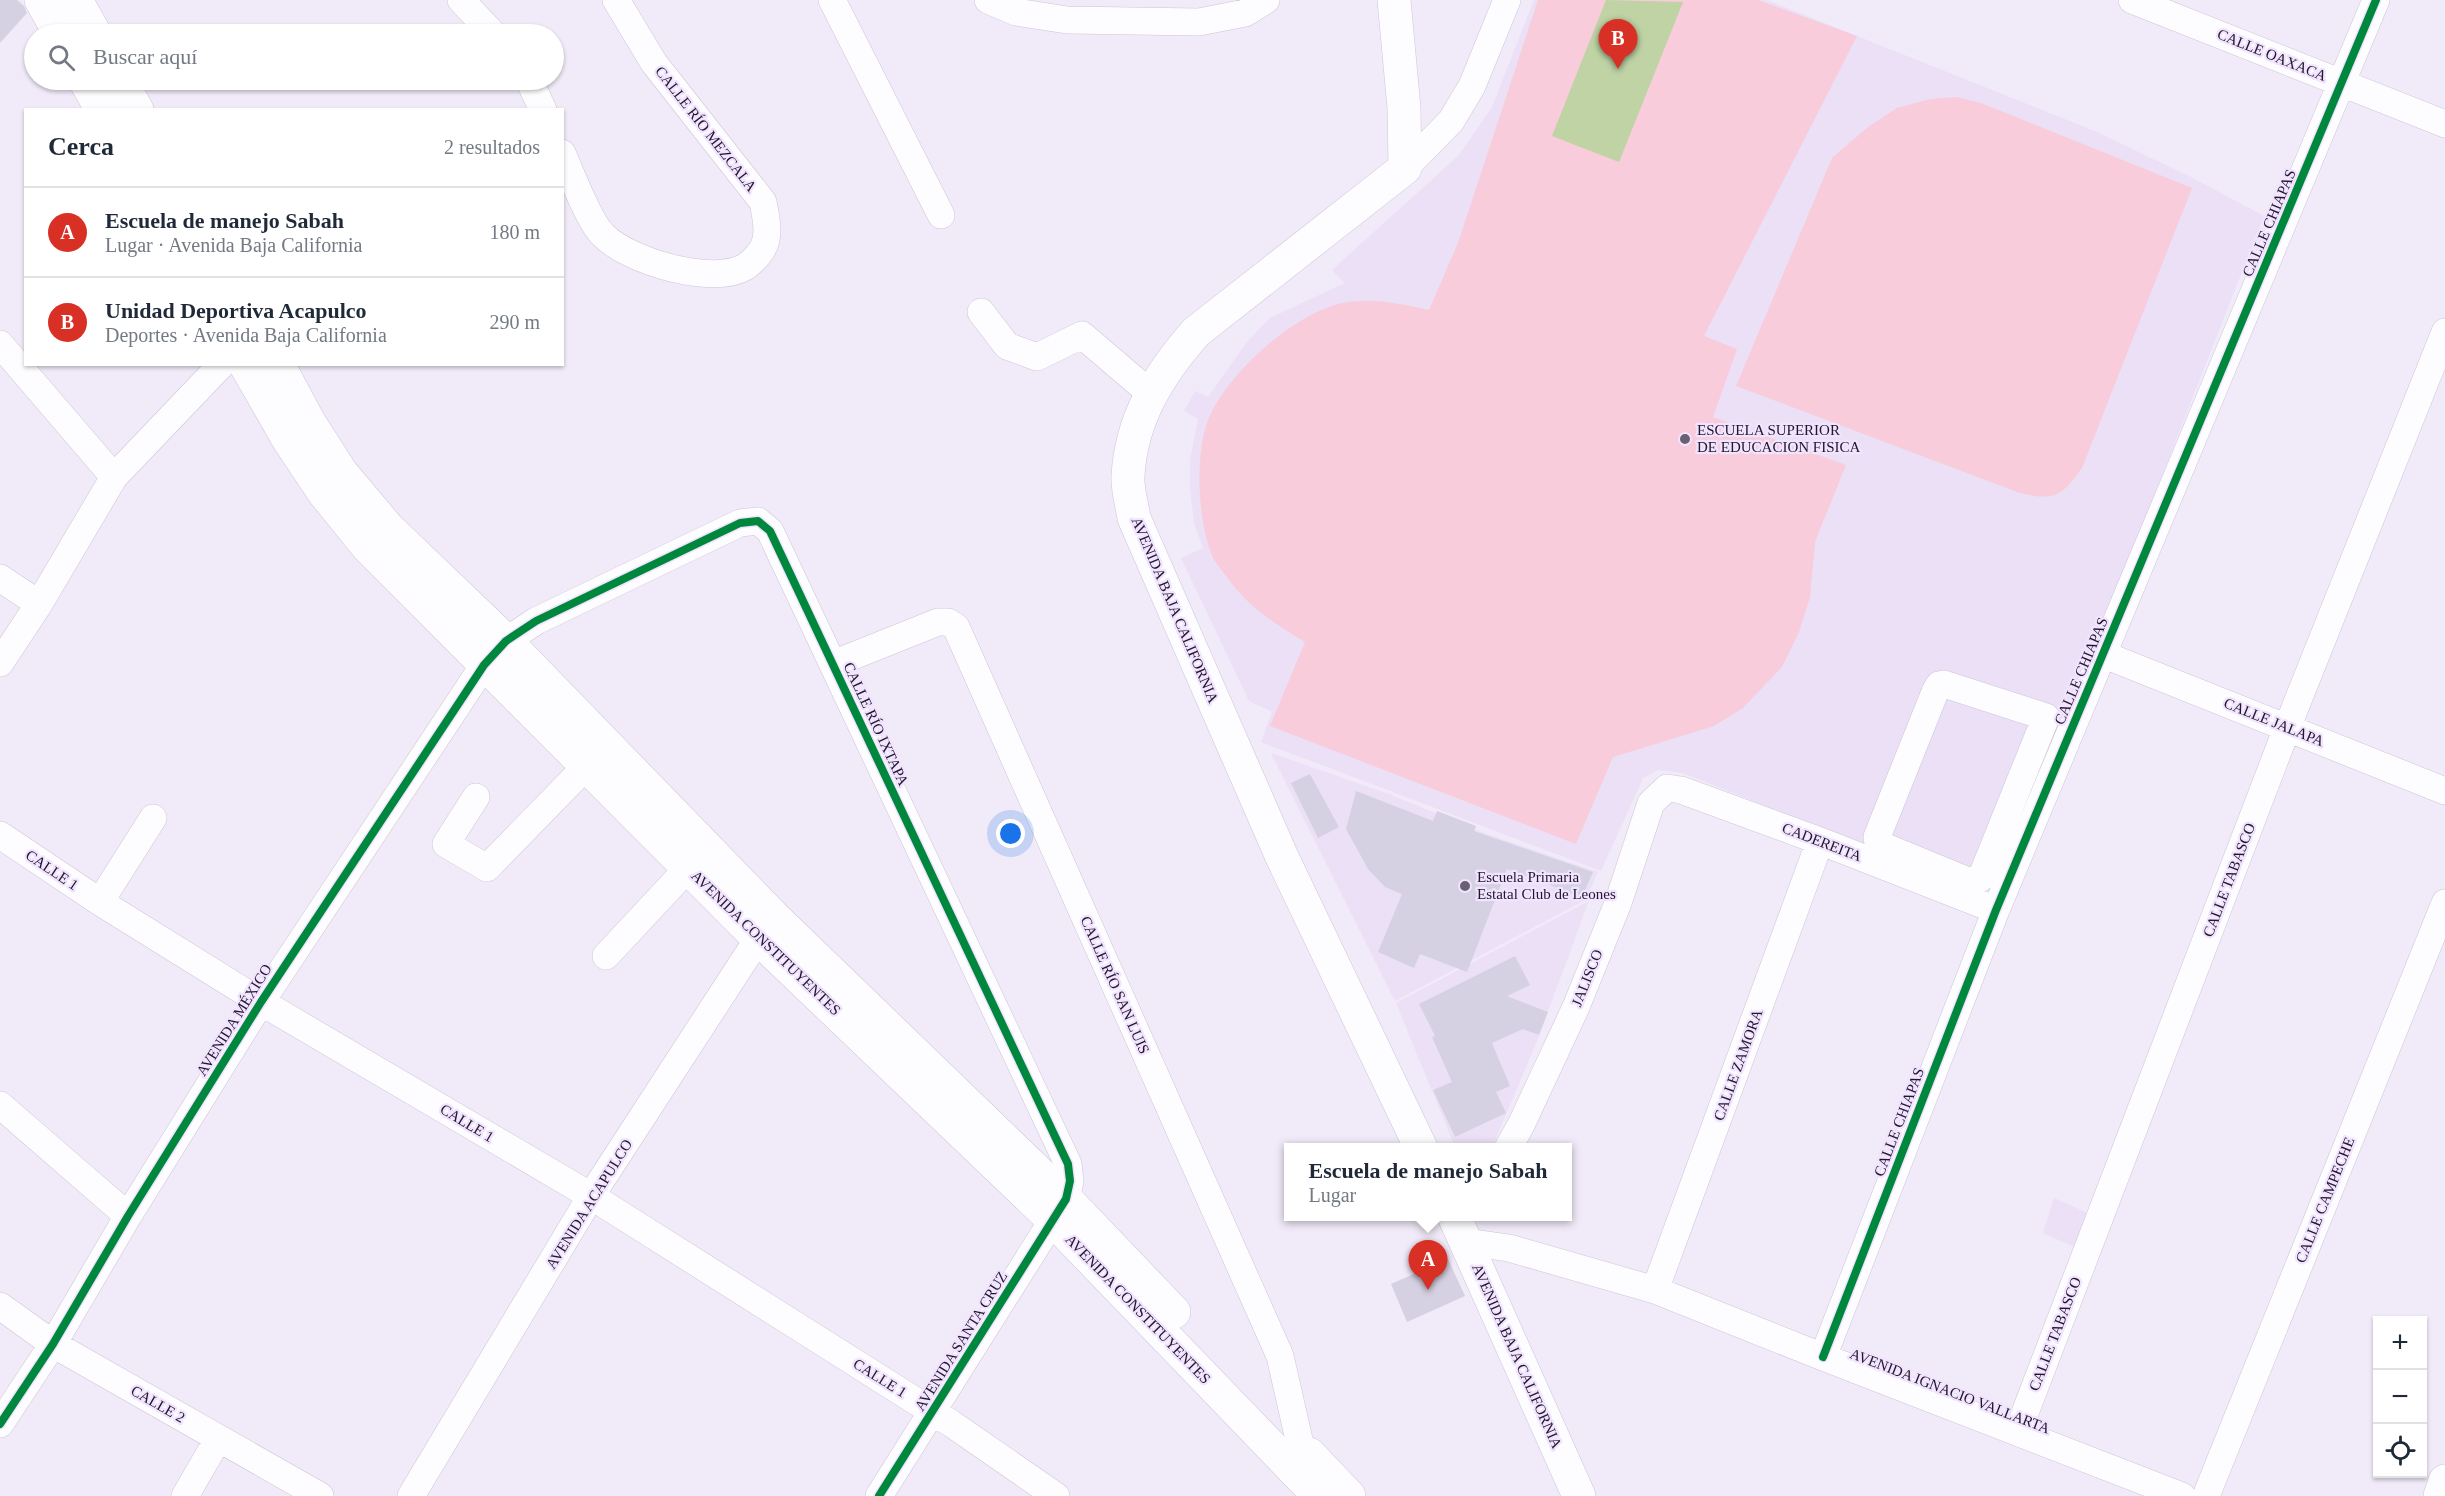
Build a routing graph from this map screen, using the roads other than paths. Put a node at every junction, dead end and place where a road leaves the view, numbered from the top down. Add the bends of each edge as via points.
1 (41, 0) edge
2 (76, 0) edge
3 (461, 0) edge
4 (616, 0) edge
5 (832, 0) edge
6 (988, 0) edge
7 (1266, 0) edge
8 (1394, 0) edge
9 (1507, 0) edge
10 (2376, 0) edge
11 (2141, 2) edge
12 (54, 24) edge
13 (89, 24) edge
14 (484, 24) edge
15 (2343, 83) junction
16 (91, 90) edge
17 (126, 90) edge
18 (534, 90) edge
19 (101, 108) edge
20 (136, 108) edge
21 (542, 108) edge
22 (2445, 124) edge
23 (564, 158) edge
24 (1405, 168) junction
25 (941, 215) dead end
26 (981, 312) dead end
27 (2445, 332) edge
28 (0, 345) edge
29 (220, 366) edge
30 (246, 366) edge
31 (279, 366) edge
32 (1150, 393) junction
33 (114, 477) junction
34 (0, 578) edge
35 (39, 604) junction
36 (506, 641) junction
37 (2102, 654) junction
38 (0, 663) edge
39 (484, 664) junction
40 (833, 664) junction
41 (2046, 717) junction
42 (2072, 727) junction
43 (2288, 728) junction
44 (597, 755) junction
45 (2445, 791) edge
46 (476, 797) dead end
47 (1651, 803) joint
48 (153, 818) dead end
49 (0, 835) edge
50 (1820, 841) junction
51 (698, 857) junction
52 (100, 902) junction
53 (2445, 903) edge
54 (1996, 910) junction
55 (766, 927) junction
56 (606, 956) dead end
57 (261, 1002) junction
58 (0, 1105) edge
59 (1419, 1143) edge
60 (1511, 1143) edge
61 (591, 1196) junction
62 (1059, 1209) junction
63 (128, 1216) junction
64 (1462, 1226) edge
65 (1655, 1290) junction
66 (0, 1306) edge
67 (52, 1344) junction
68 (1823, 1357) junction
69 (933, 1412) junction
70 (0, 1424) edge
71 (2018, 1431) junction
72 (218, 1439) junction
73 (2445, 1481) edge
74 (1320, 1483) edge
75 (1580, 1495) edge
76 (185, 1496) edge
77 (320, 1496) edge
78 (411, 1496) edge
79 (879, 1496) edge
80 (1056, 1496) edge
81 (2182, 1496) edge
82 (2206, 1496) edge
83 (2440, 1496) edge

1 - 12 main road
2 - 13 main road
3 - 14 street
4 - 23 street, CALLE RÍO MEZCALA via 654,63 763,202 767,227 762,250 744,267 720,274 676,270 629,255 602,235
5 - 25 street
6 - 7 street via 1016,12 1067,20 1199,22 1245,13
8 - 24 main road
9 - 24 street, AVENIDA BAJA CALIFORNIA via 1472,86 1451,121
10 - 15 street, CALLE CHIAPAS
11 - 15 street, CALLE OAXACA
15 - 22 street, CALLE OAXACA
15 - 37 street, CALLE CHIAPAS
16 - 19 main road
17 - 20 main road
18 - 21 street
24 - 32 main road, AVENIDA BAJA CALIFORNIA via 1196,332
26 - 32 street via 1006,346 1036,357 1082,335
27 - 43 street, CALLE TABASCO
28 - 33 street
29 - 33 street
30 - 39 main road, AVENIDA CONSTITUYENTES via 324,493 368,546
31 - 36 main road, AVENIDA CONSTITUYENTES via 341,472 388,528
32 - 59 main road, AVENIDA BAJA CALIFORNIA via 1133,438 1128,478 1134,518 1282,857
33 - 35 street
34 - 35 street
35 - 38 street
36 - 39 street, AVENIDA MÉXICO
36 - 40 street, CALLE RÍO IXTAPA via 536,621 740,523 758,521 770,531
36 - 44 main road, AVENIDA CONSTITUYENTES
37 - 42 street, CALLE CHIAPAS
37 - 43 street, CALLE JALAPA
39 - 44 main road, AVENIDA CONSTITUYENTES
39 - 57 street, AVENIDA MÉXICO
40 - 62 street, CALLE RÍO IXTAPA via 1068,1164 1070,1181
40 - 74 street, CALLE RÍO SAN LUIS via 938,621 956,627 1280,1356
41 - 41 street via 1939,685 1877,837 1878,843 1977,882
41 - 42 street
42 - 54 street, CALLE CHIAPAS
43 - 45 street, CALLE JALAPA
43 - 71 street, CALLE TABASCO
44 - 46 street via 487,868 446,844
44 - 51 main road, AVENIDA CONSTITUYENTES
47 - 50 street, CADEREITA via 1667,788 1681,790
47 - 60 street, JALISCO via 1618,903 1580,996
48 - 52 street
49 - 52 street, CALLE 1
50 - 54 street, CADEREITA
50 - 65 street, CALLE ZAMORA
51 - 55 main road, AVENIDA CONSTITUYENTES
51 - 56 street
52 - 57 street, CALLE 1
53 - 82 street, CALLE CAMPECHE
54 - 68 street, CALLE CHIAPAS
55 - 61 street, AVENIDA ACAPULCO
55 - 62 main road, AVENIDA CONSTITUYENTES
57 - 61 street, CALLE 1
57 - 63 street, AVENIDA MÉXICO
58 - 63 street
61 - 69 street, CALLE 1
61 - 78 street, AVENIDA ACAPULCO
62 - 69 street, AVENIDA SANTA CRUZ
62 - 74 main road, AVENIDA CONSTITUYENTES
63 - 67 street, AVENIDA MÉXICO
64 - 65 street, AVENIDA IGNACIO VALLARTA via 1509,1248
64 - 75 main road, AVENIDA BAJA CALIFORNIA
65 - 68 street, AVENIDA IGNACIO VALLARTA
66 - 67 street, CALLE 2
67 - 70 street, AVENIDA MÉXICO
67 - 72 street, CALLE 2
68 - 71 street, AVENIDA IGNACIO VALLARTA
69 - 79 street, AVENIDA SANTA CRUZ
69 - 80 street, CALLE 1
71 - 81 street, AVENIDA IGNACIO VALLARTA
72 - 76 street
72 - 77 street, CALLE 2
73 - 83 main road

